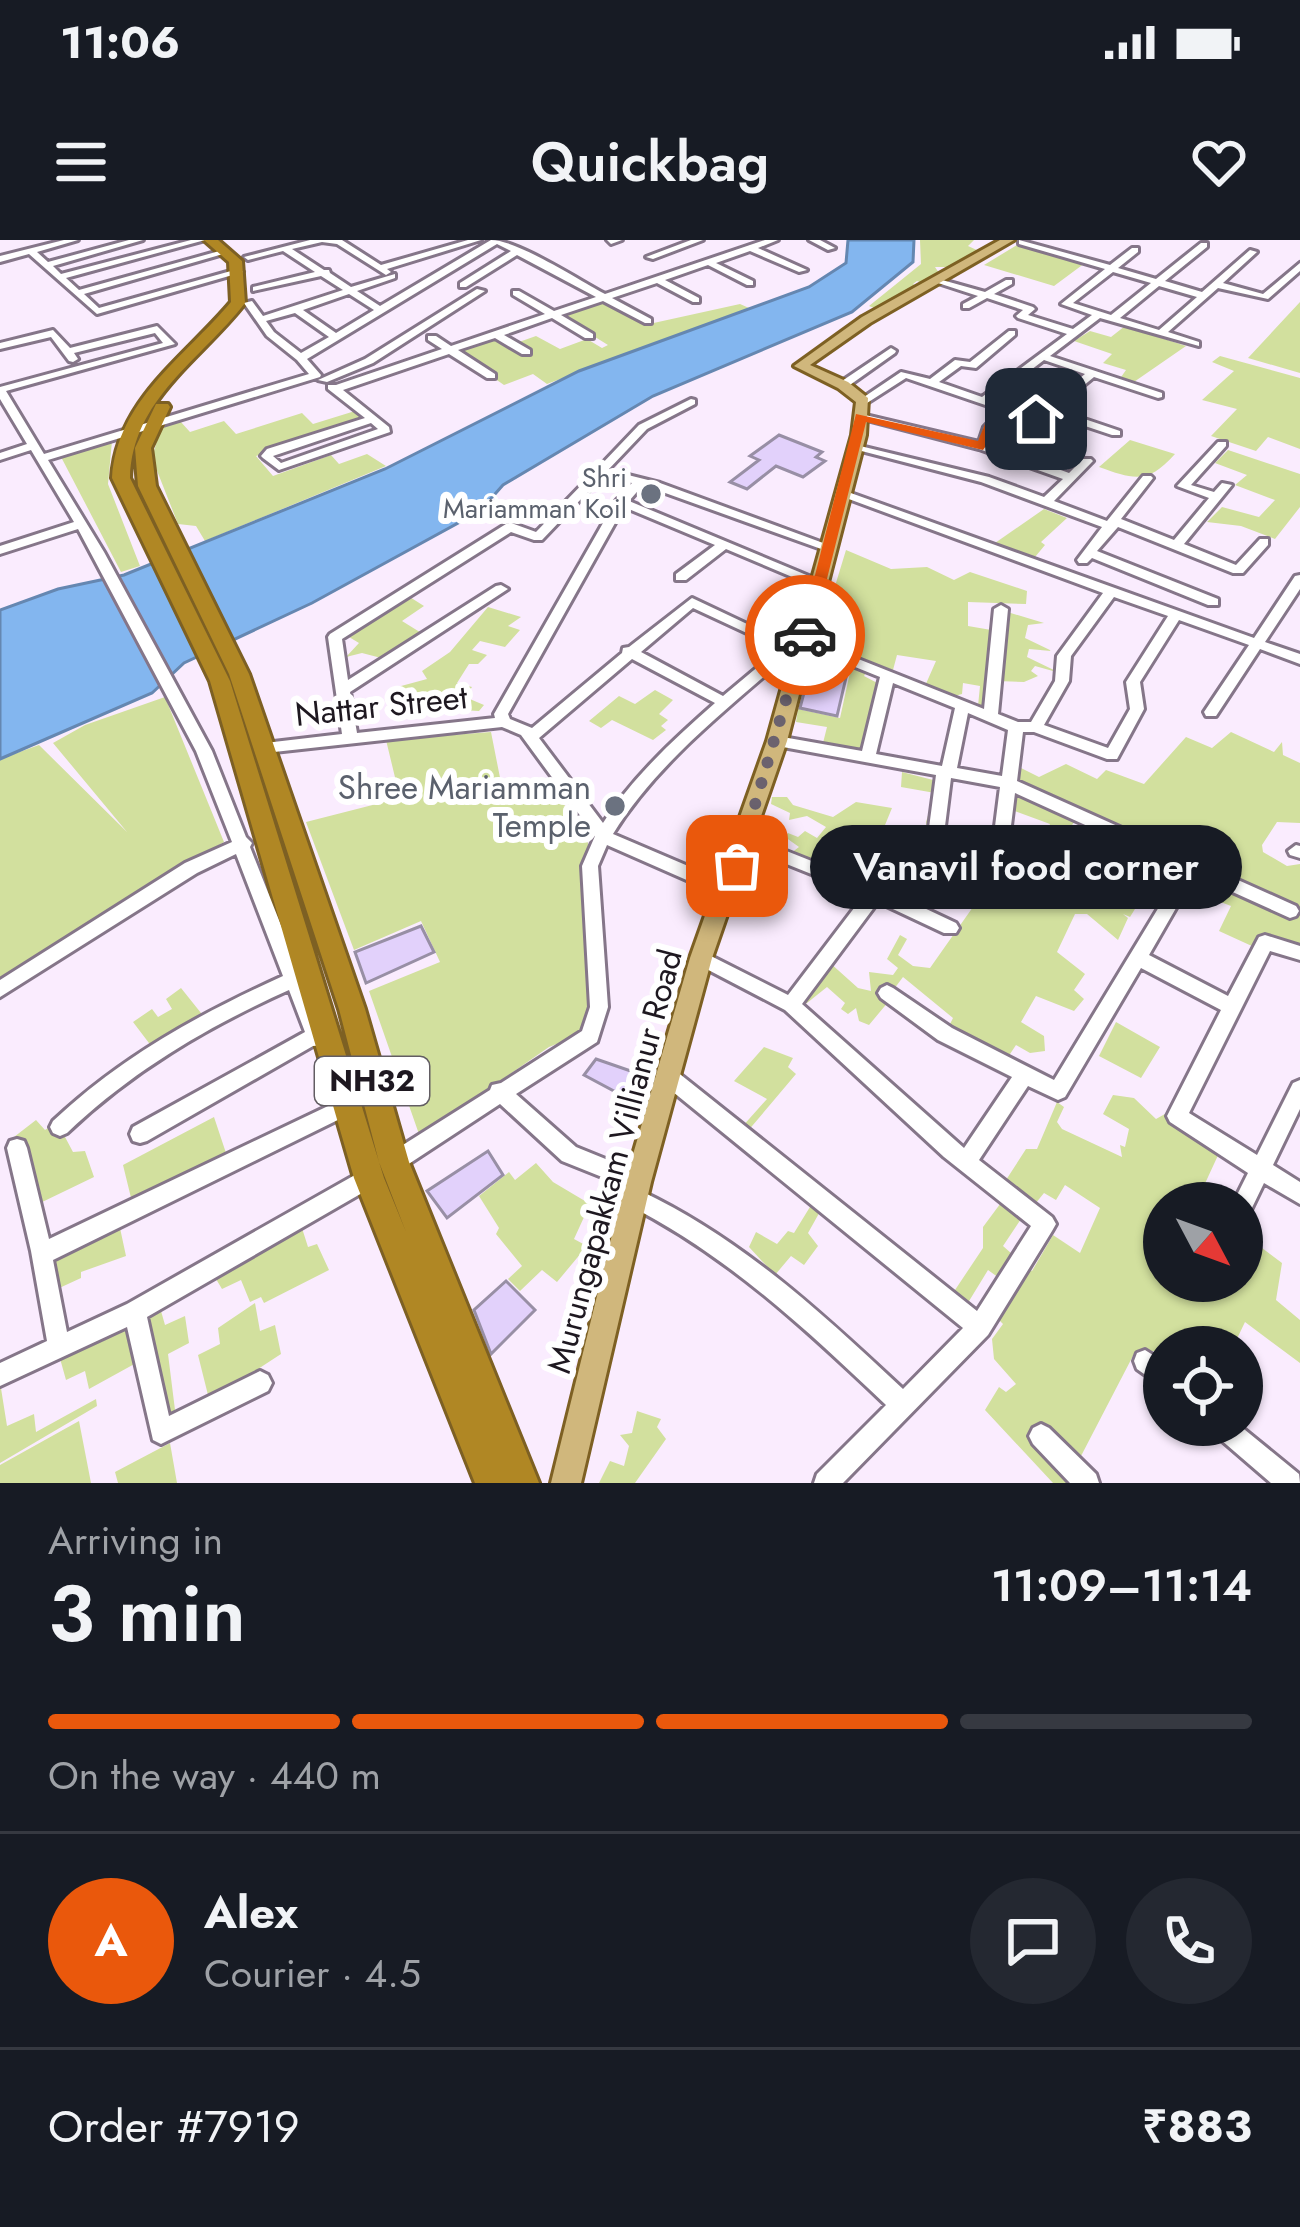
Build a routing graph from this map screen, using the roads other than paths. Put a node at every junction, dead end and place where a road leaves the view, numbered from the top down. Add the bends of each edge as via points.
1 (73, 240) edge
2 (139, 240) edge
3 (201, 240) edge
4 (210, 240) edge
5 (322, 240) edge
6 (477, 240) edge
7 (699, 240) edge
8 (774, 240) edge
9 (813, 240) edge
10 (499, 241) edge
11 (1017, 241) edge
12 (517, 245) edge
13 (1204, 245) dead end
14 (226, 246) edge
15 (284, 248) junction
16 (750, 248) junction
17 (831, 248) dead end
18 (1136, 250) dead end
19 (31, 251) junction
20 (1253, 252) dead end
21 (650, 257) dead end
22 (0, 259) edge
23 (708, 262) junction
24 (243, 264) junction
25 (46, 265) junction
26 (1300, 266) edge
27 (381, 268) junction
28 (1110, 269) junction
29 (802, 270) dead end
30 (326, 272) junction
31 (59, 277) junction
32 (440, 277) junction
33 (658, 280) junction
34 (938, 280) junction
35 (1010, 281) dead end
36 (1157, 282) junction
37 (750, 283) dead end
38 (1214, 284) junction
39 (464, 285) junction
40 (348, 292) junction
41 (78, 293) junction
42 (516, 293) dead end
43 (987, 295) junction
44 (1201, 295) junction
45 (252, 296) junction
46 (608, 298) junction
47 (696, 300) dead end
48 (966, 306) dead end
49 (296, 309) junction
50 (380, 310) junction
51 (1099, 314) junction
52 (553, 315) junction
53 (264, 319) junction
54 (1112, 319) junction
55 (648, 321) dead end
56 (1012, 333) dead end
57 (1074, 333) junction
58 (1160, 334) junction
59 (497, 335) junction
60 (589, 336) dead end
61 (336, 337) junction
62 (432, 338) dead end
63 (1195, 344) dead end
64 (0, 346) edge
65 (451, 350) junction
66 (891, 351) dead end
67 (67, 352) junction
68 (526, 352) dead end
69 (1044, 357) junction
70 (301, 358) junction
71 (80, 369) junction
72 (0, 374) edge
73 (1093, 374) junction
74 (491, 376) dead end
75 (320, 378) junction
76 (931, 382) junction
77 (842, 385) junction
78 (4, 389) edge
79 (335, 389) junction
80 (1158, 395) dead end
81 (984, 401) junction
82 (691, 402) dead end
83 (862, 409) junction
84 (1007, 409) junction
85 (1051, 411) junction
86 (373, 419) junction
87 (149, 427) junction
88 (127, 434) junction
89 (1116, 434) dead end
90 (293, 444) junction
91 (1222, 444) dead end
92 (983, 446) junction
93 (856, 448) junction
94 (41, 454) junction
95 (0, 457) edge
96 (310, 459) junction
97 (1087, 461) dead end
98 (597, 471) junction
99 (1072, 478) junction
100 (1147, 478) dead end
101 (638, 484) junction
102 (1226, 485) dead end
103 (844, 495) junction
104 (1216, 497) junction
105 (621, 502) junction
106 (1046, 502) junction
107 (151, 519) junction
108 (82, 524) junction
109 (1114, 525) junction
110 (1264, 542) dead end
111 (722, 546) junction
112 (1176, 546) junction
113 (827, 547) junction
114 (0, 550) edge
115 (1089, 552) junction
116 (1071, 574) junction
117 (681, 577) dead end
118 (1300, 579) edge
119 (821, 584) junction
120 (501, 589) dead end
121 (1112, 590) junction
122 (1295, 596) edge
123 (1213, 602) dead end
124 (1001, 609) dead end
125 (1176, 615) junction
126 (1255, 640) junction
127 (801, 646) junction
128 (628, 651) junction
129 (1300, 659) edge
130 (791, 674) junction
131 (888, 674) junction
132 (229, 677) junction
133 (342, 691) junction
134 (724, 702) junction
135 (963, 705) junction
136 (1211, 712) dead end
137 (991, 716) junction
138 (503, 722) junction
139 (1016, 727) junction
140 (1035, 727) junction
141 (530, 737) junction
142 (350, 739) junction
143 (777, 741) junction
144 (265, 748) junction
145 (868, 758) junction
146 (946, 772) junction
147 (1007, 783) junction
148 (605, 837) junction
149 (746, 841) junction
150 (244, 843) junction
151 (1000, 850) dead end
152 (902, 851) dead end
153 (932, 858) dead end
154 (1193, 865) junction
155 (729, 891) junction
156 (875, 893) junction
157 (1290, 911) dead end
158 (950, 928) dead end
159 (1300, 953) edge
160 (701, 958) junction
161 (1140, 959) junction
162 (292, 980) junction
163 (0, 989) edge
164 (887, 993) dead end
165 (791, 1005) junction
166 (1230, 1006) junction
167 (314, 1036) junction
168 (333, 1060) junction
169 (1024, 1076) junction
170 (668, 1077) junction
171 (1300, 1089) edge
172 (499, 1091) junction
173 (346, 1106) junction
174 (60, 1127) dead end
175 (140, 1134) dead end
176 (16, 1148) dead end
177 (966, 1162) junction
178 (382, 1170) junction
179 (1263, 1170) junction
180 (1256, 1182) edge
181 (637, 1190) junction
182 (1300, 1194) edge
183 (42, 1253) junction
184 (135, 1312) junction
185 (980, 1327) junction
186 (59, 1347) junction
187 (0, 1375) edge
188 (260, 1383) dead end
189 (904, 1406) junction
190 (1041, 1436) dead end
191 (1243, 1446) edge
192 (1276, 1478) edge
193 (493, 1483) edge
194 (521, 1483) edge
195 (566, 1483) edge
196 (826, 1483) edge
197 (1087, 1483) edge

1 - 19 street
2 - 25 street
3 - 31 street
4 - 14 highway
5 - 15 street
5 - 27 street
6 - 27 street
7 - 21 street
8 - 16 street
9 - 17 street
10 - 12 street
10 - 32 street
11 - 28 street
11 - 34 main road
12 - 39 street
12 - 46 street
13 - 36 street
14 - 24 highway
14 - 41 street
15 - 24 street
15 - 30 street
16 - 23 street
16 - 29 street
18 - 28 street
19 - 22 street
19 - 25 street
20 - 38 street
23 - 33 street
23 - 37 street
24 - 41 street via 97,311
24 - 45 highway
24 - 88 highway via 238,303
25 - 31 street
26 - 38 street via 1266,296
27 - 40 street via 392,276
28 - 36 street
28 - 51 street via 1066,304
30 - 40 street
30 - 45 street
31 - 41 street
32 - 39 street
32 - 50 street
33 - 46 street
33 - 47 street
34 - 43 street
34 - 77 main road via 802,363
35 - 43 street
36 - 44 street
36 - 54 street
38 - 44 street
39 - 75 street via 481,292 369,361
40 - 49 street
40 - 50 street
42 - 52 street
43 - 48 street
43 - 57 street
44 - 58 street
45 - 53 street
45 - 87 highway
46 - 52 street
46 - 55 street
49 - 53 street
49 - 61 street
50 - 61 street
51 - 54 street
51 - 57 street
52 - 59 street
52 - 60 street
53 - 70 street
54 - 58 street
56 - 76 street via 971,366 959,362
57 - 69 street
58 - 63 street
59 - 65 street
59 - 68 street
61 - 70 street
62 - 65 street
64 - 67 street via 52,333
65 - 74 street
65 - 79 street
66 - 77 street
67 - 71 street
67 - 71 street via 157,329 170,344
69 - 73 street
69 - 81 street
70 - 75 street
71 - 78 street
72 - 78 street
73 - 80 street
73 - 85 street
75 - 79 street
75 - 87 street
76 - 81 street
76 - 83 street via 905,374
77 - 83 main road
78 - 94 street
79 - 86 street
81 - 84 street
82 - 98 street via 644,427
83 - 92 street
83 - 93 main road, Murungapakkam Villianur Road
84 - 85 street via 1036,419
84 - 92 street
85 - 89 street
86 - 90 street
86 - 96 street via 386,430
87 - 88 street
87 - 107 highway, NH32 via 142,467
88 - 94 street
88 - 107 highway, NH32 via 122,478
90 - 96 street
90 - 96 street via 267,456 283,468
91 - 104 street via 1183,485
92 - 99 street
93 - 103 main road, Murungapakkam Villianur Road
93 - 106 street
94 - 95 street
94 - 108 street
97 - 99 street
98 - 101 street
98 - 133 street via 538,537 510,527 335,637
99 - 106 street
100 - 109 street
101 - 105 street
101 - 113 street
102 - 104 street
103 - 113 main road, Murungapakkam Villianur Road
103 - 116 street
104 - 112 street
105 - 111 street
105 - 138 street
106 - 109 street
107 - 132 highway, NH32
108 - 114 street
108 - 150 street
109 - 112 street
109 - 115 street
110 - 112 street via 1238,570
111 - 117 street
111 - 119 street
113 - 119 main road, Murungapakkam Villianur Road
115 - 116 street
115 - 123 street
116 - 121 street
118 - 122 street
119 - 127 main road, Murungapakkam Villianur Road
120 - 133 street
121 - 125 street
121 - 140 street via 1064,656 1062,681
122 - 126 street
124 - 137 street
125 - 126 street
125 - 140 street via 1133,682 1137,709 1112,755
126 - 129 street
126 - 136 street
127 - 128 street via 692,602
127 - 130 main road, Murungapakkam Villianur Road
127 - 131 street
128 - 134 street
128 - 141 street
130 - 134 street via 765,668
130 - 143 main road, Murungapakkam Villianur Road
131 - 135 street
131 - 145 street
132 - 144 highway, NH32
132 - 168 highway, NH32
133 - 142 street
134 - 148 street via 635,792
135 - 137 street
135 - 146 street
137 - 139 street
138 - 141 street
138 - 142 street, Nattar Street
139 - 140 street
139 - 147 street
141 - 148 street
142 - 144 street, Nattar Street
143 - 145 street
143 - 149 main road, Murungapakkam Villianur Road
144 - 178 highway, NH32 via 352,1009
145 - 146 street
146 - 147 street
146 - 153 street
147 - 151 street
147 - 154 street
148 - 155 street
148 - 172 street via 590,866 599,1007 590,1036
149 - 155 main road, Murungapakkam Villianur Road
149 - 156 street
150 - 162 street
150 - 163 street
152 - 156 street
154 - 157 street
154 - 161 street
155 - 160 main road, Murungapakkam Villianur Road
156 - 158 street
156 - 165 street
159 - 166 street via 1265,942
160 - 165 street
160 - 170 main road, Murungapakkam Villianur Road
161 - 166 street
161 - 169 street via 1058,1091
162 - 167 street
162 - 174 street via 156,1048 102,1084
164 - 169 street
165 - 177 street
166 - 179 street via 1178,1116
167 - 168 street
167 - 175 street
168 - 173 highway, NH32
169 - 177 street
170 - 181 main road, Murungapakkam Villianur Road
170 - 185 street
171 - 179 street
172 - 178 street
172 - 181 street via 569,1154
173 - 178 highway, NH32
173 - 183 street
176 - 183 street
177 - 185 street via 1045,1224
178 - 184 street
178 - 193 highway, NH32
178 - 194 highway, NH32
179 - 180 street
179 - 182 street
181 - 189 street via 690,1222
181 - 195 main road, Murungapakkam Villianur Road
183 - 186 street
184 - 186 street
184 - 188 street via 160,1432
185 - 189 street
186 - 187 street
189 - 196 street
190 - 197 street
191 - 192 street

